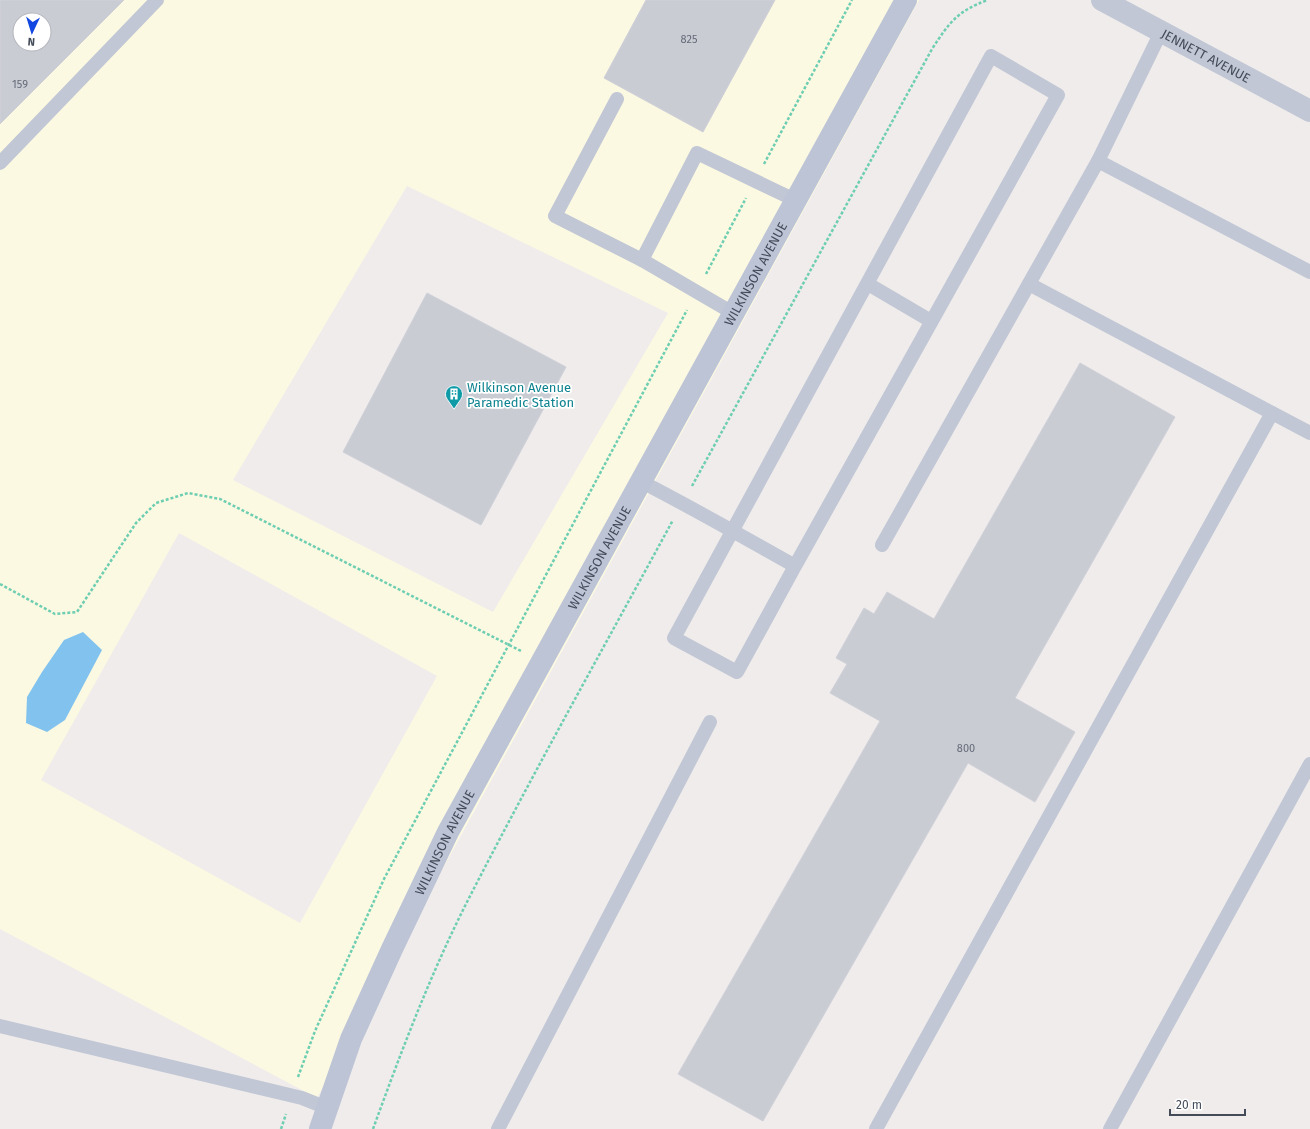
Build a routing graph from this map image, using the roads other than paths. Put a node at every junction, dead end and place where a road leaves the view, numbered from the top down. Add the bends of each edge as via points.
1 (157, 0) edge
2 (906, 0) edge
3 (1102, 0) edge
4 (1161, 32) junction
5 (617, 99) dead end
6 (1310, 111) edge
7 (1098, 161) junction
8 (0, 163) edge
9 (796, 200) junction
10 (642, 260) junction
11 (1310, 272) edge
12 (868, 284) junction
13 (1029, 284) junction
14 (733, 313) junction
15 (931, 321) junction
16 (1272, 414) junction
17 (1310, 433) edge
18 (640, 481) junction
19 (732, 531) junction
20 (882, 545) dead end
21 (795, 566) junction
22 (710, 722) dead end
23 (1310, 764) edge
24 (0, 1026) edge
25 (327, 1108) junction
26 (320, 1129) edge
27 (498, 1129) edge
28 (876, 1129) edge
29 (1110, 1129) edge

1 - 8 lane
2 - 9 street, WILKINSON AVENUE
3 - 4 street, JENNETT AVENUE
4 - 6 street, JENNETT AVENUE
4 - 7 lane
5 - 10 lane via 555,216
7 - 11 lane
7 - 13 lane
9 - 10 lane via 697,153
9 - 14 street, WILKINSON AVENUE
10 - 14 lane
12 - 15 lane
12 - 15 lane via 991,56 1058,95
12 - 19 lane
13 - 16 lane
13 - 20 lane
14 - 18 street, WILKINSON AVENUE
15 - 21 lane
16 - 17 lane
16 - 28 lane
18 - 19 lane
18 - 25 street, WILKINSON AVENUE via 448,832 352,1039
19 - 21 lane
19 - 21 lane via 674,638 737,672
22 - 27 lane
23 - 29 lane
24 - 25 lane via 292,1095
25 - 26 street, WILKINSON AVENUE

